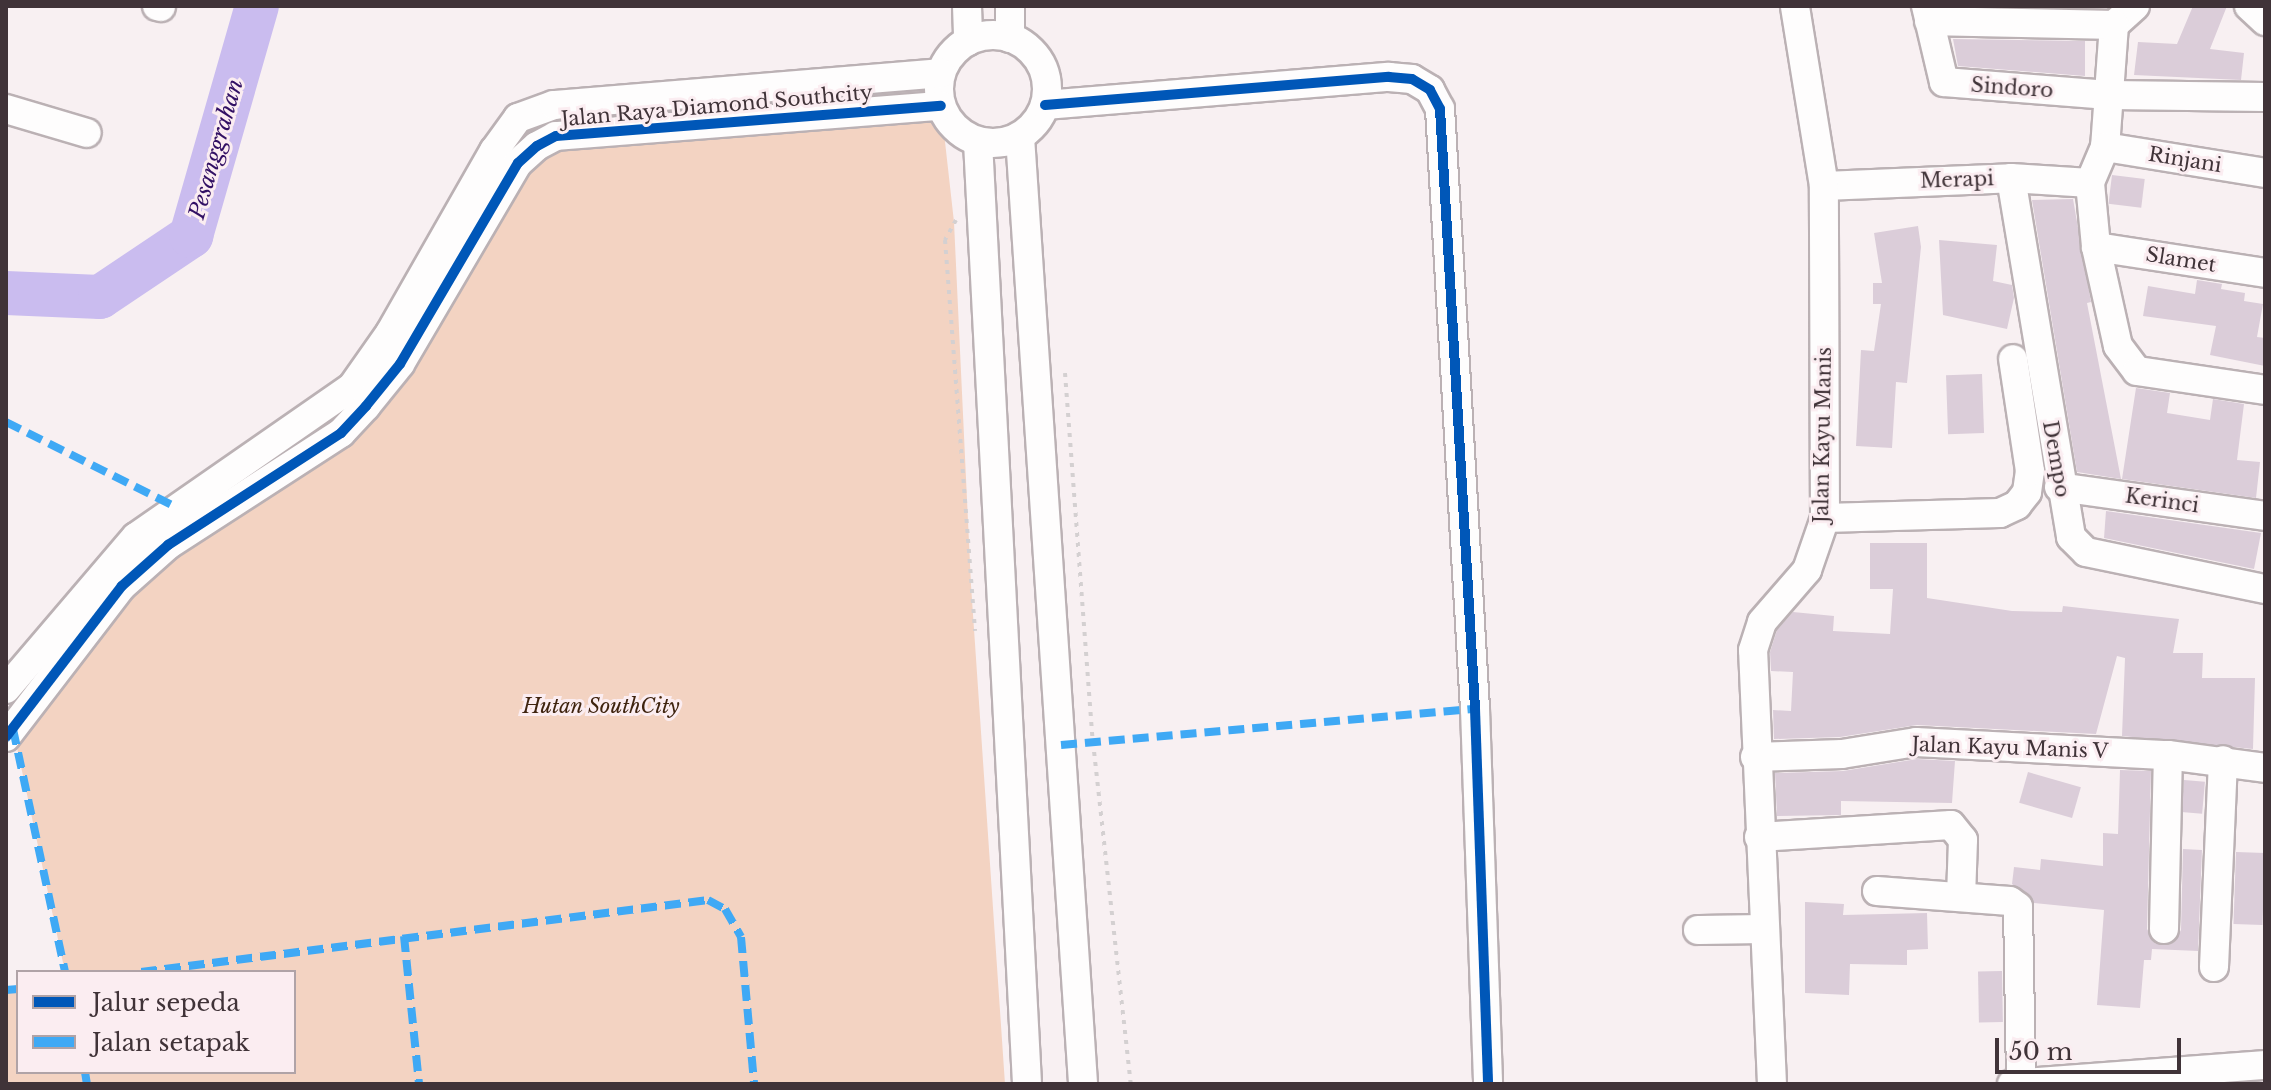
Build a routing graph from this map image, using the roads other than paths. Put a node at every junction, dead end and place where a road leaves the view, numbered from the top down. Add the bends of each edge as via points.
1 (967, 6) edge
2 (1010, 6) edge
3 (1795, 6) edge
4 (2135, 6) edge
5 (2249, 6) edge
6 (1928, 14) edge
7 (2265, 21) edge
8 (2114, 25) junction
9 (1010, 38) junction
10 (968, 41) junction
11 (941, 73) junction
12 (2111, 95) junction
13 (2265, 97) edge
14 (1045, 105) junction
15 (941, 106) junction
16 (6, 109) edge
17 (87, 133) dead end
18 (1020, 137) junction
19 (978, 142) junction
20 (2105, 147) junction
21 (2265, 173) edge
22 (2011, 178) junction
23 (2090, 183) junction
24 (1824, 186) junction
25 (2096, 247) junction
26 (2265, 273) edge
27 (2013, 359) dead end
28 (2265, 390) edge
29 (2059, 487) junction
30 (2265, 516) edge
31 (1825, 518) junction
32 (2265, 589) edge
33 (6, 689) edge
34 (6, 737) edge
35 (2168, 755) junction
36 (1755, 757) junction
37 (2223, 760) junction
38 (2265, 768) edge
39 (1759, 837) junction
40 (1877, 891) dead end
41 (1961, 896) junction
42 (1764, 929) junction
43 (2164, 929) dead end
44 (1698, 930) dead end
45 (2214, 967) dead end
46 (2265, 1065) edge
47 (1027, 1084) edge
48 (1083, 1084) edge
49 (1488, 1084) edge
50 (1772, 1084) edge
51 (2012, 1084) edge
52 (2021, 1084) edge

1 - 10 street
2 - 9 street
3 - 24 street, Jalan Kayu Manis
4 - 8 street
5 - 7 street
6 - 8 street
6 - 12 street, Sindoro via 1944,82
8 - 12 street
9 - 10 street
9 - 14 street via 1041,64
10 - 11 street
11 - 15 street
11 - 33 street, Jalan Raya Diamond Southcity via 554,105 518,118 352,387 136,537
12 - 13 street
12 - 20 street
14 - 18 street
14 - 49 street via 1389,77 1412,79 1430,90 1440,109 1475,709
15 - 19 street via 949,122
15 - 34 street, Jalan Raya Diamond Southcity via 556,136 537,146 518,163 408,353 366,406 341,433 168,545 122,586
16 - 17 street
18 - 19 street via 1000,144
18 - 48 street
19 - 47 street
20 - 21 street, Rinjani
20 - 23 street
22 - 23 street, Merapi
22 - 24 street, Merapi
22 - 29 street, Dempo
23 - 25 street
24 - 31 street, Jalan Kayu Manis
25 - 26 street, Slamet
25 - 28 street via 2118,346 2128,366
27 - 31 street via 2030,471 2027,492 2017,505 2000,513
29 - 30 street, Kerinci
29 - 32 street, Dempo via 2071,537 2086,552
31 - 36 street, Jalan Kayu Manis via 1807,570 1762,622 1756,637
35 - 36 street, Jalan Kayu Manis V via 1916,742 1842,754
35 - 37 street, Jalan Kayu Manis V
35 - 43 street
36 - 39 street, Jalan Kayu Manis
37 - 38 street, Jalan Kayu Manis V
37 - 45 street
39 - 41 street via 1951,825 1963,840
39 - 42 street, Jalan Kayu Manis
40 - 41 street
41 - 52 street via 2010,901 2022,917
42 - 44 street
42 - 50 street, Jalan Kayu Manis
46 - 52 street
51 - 52 street

